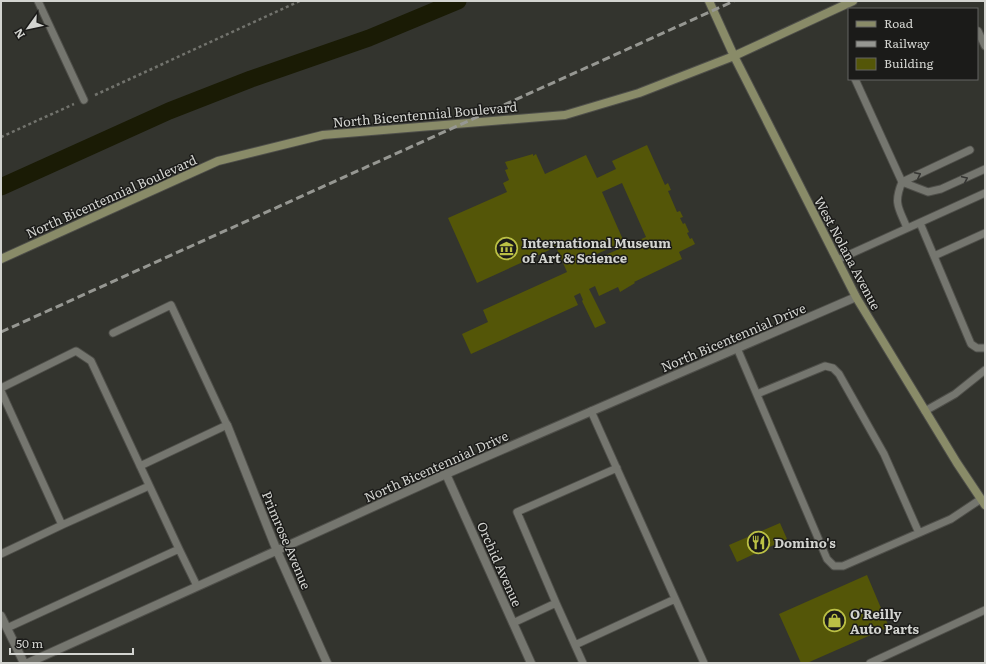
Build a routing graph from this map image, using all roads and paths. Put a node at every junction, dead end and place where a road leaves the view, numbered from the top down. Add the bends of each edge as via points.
1 (38, 1) edge
2 (300, 1) edge
3 (709, 1) edge
4 (853, 1) edge
5 (980, 30) edge
6 (985, 46) edge
7 (734, 56) junction
8 (855, 80) edge
9 (84, 100) junction
10 (1, 137) edge
11 (970, 150) dead end
12 (985, 169) edge
13 (902, 182) junction
14 (985, 193) edge
15 (920, 223) junction
16 (908, 228) junction
17 (985, 233) edge
18 (934, 256) junction
19 (1, 259) edge
20 (837, 260) junction
21 (856, 297) junction
22 (113, 334) dead end
23 (737, 348) junction
24 (985, 348) edge
25 (985, 370) edge
26 (1, 389) edge
27 (757, 394) junction
28 (591, 411) junction
29 (925, 411) junction
30 (227, 425) junction
31 (140, 466) junction
32 (617, 468) junction
33 (446, 474) junction
34 (149, 486) junction
35 (983, 502) edge
36 (62, 524) junction
37 (919, 533) junction
38 (179, 549) junction
39 (277, 551) junction
40 (1, 554) edge
41 (197, 586) junction
42 (675, 599) junction
43 (556, 604) junction
44 (985, 610) edge
45 (1, 616) edge
46 (514, 623) junction
47 (7, 628) junction
48 (575, 645) junction
49 (24, 663) edge
50 (28, 663) edge
51 (327, 663) edge
52 (531, 663) edge
53 (583, 663) edge
54 (704, 663) edge
55 (870, 663) edge

1 - 9 lane
2 - 9 path
3 - 7 main road, West Nolana Avenue
4 - 7 main road, North Bicentennial Boulevard
5 - 6 lane
7 - 19 main road, North Bicentennial Boulevard via 639,92 565,115 323,135 218,161
7 - 20 main road, West Nolana Avenue
8 - 13 lane
9 - 10 path
13 -> 11 lane
13 -> 12 lane via 928,192 942,189
13 - 16 lane via 897,194 897,204
14 - 15 lane
15 - 16 lane
15 - 18 lane
16 - 20 lane
17 - 18 lane
18 - 24 lane via 971,344 977,348
20 - 21 main road, West Nolana Avenue
21 - 23 street, North Bicentennial Drive
21 - 29 main road, West Nolana Avenue
22 - 30 lane via 171,305
23 - 27 lane
23 - 28 street, North Bicentennial Drive
25 - 29 lane via 955,394
26 - 31 lane via 76,351 91,361
26 - 36 lane
27 - 37 lane via 825,366 833,368 839,374 884,454
27 - 37 lane via 827,559 834,566 844,566
28 - 32 lane
28 - 33 street, North Bicentennial Drive
29 - 35 main road, West Nolana Avenue
30 - 31 lane
30 - 39 street, Primrose Avenue
31 - 34 lane
32 - 42 lane
32 - 43 lane via 517,512
33 - 39 street, North Bicentennial Drive
33 - 46 street, Orchid Avenue
34 - 36 lane
34 - 38 lane
35 - 37 lane
36 - 40 lane
38 - 41 lane
38 - 47 lane
39 - 41 street, North Bicentennial Drive
39 - 51 street, Primrose Avenue
41 - 50 street, North Bicentennial Drive
42 - 48 lane
42 - 54 lane
43 - 46 lane
43 - 48 lane
44 - 55 lane
45 - 47 street
46 - 52 street, Orchid Avenue
47 - 49 street
48 - 53 lane

